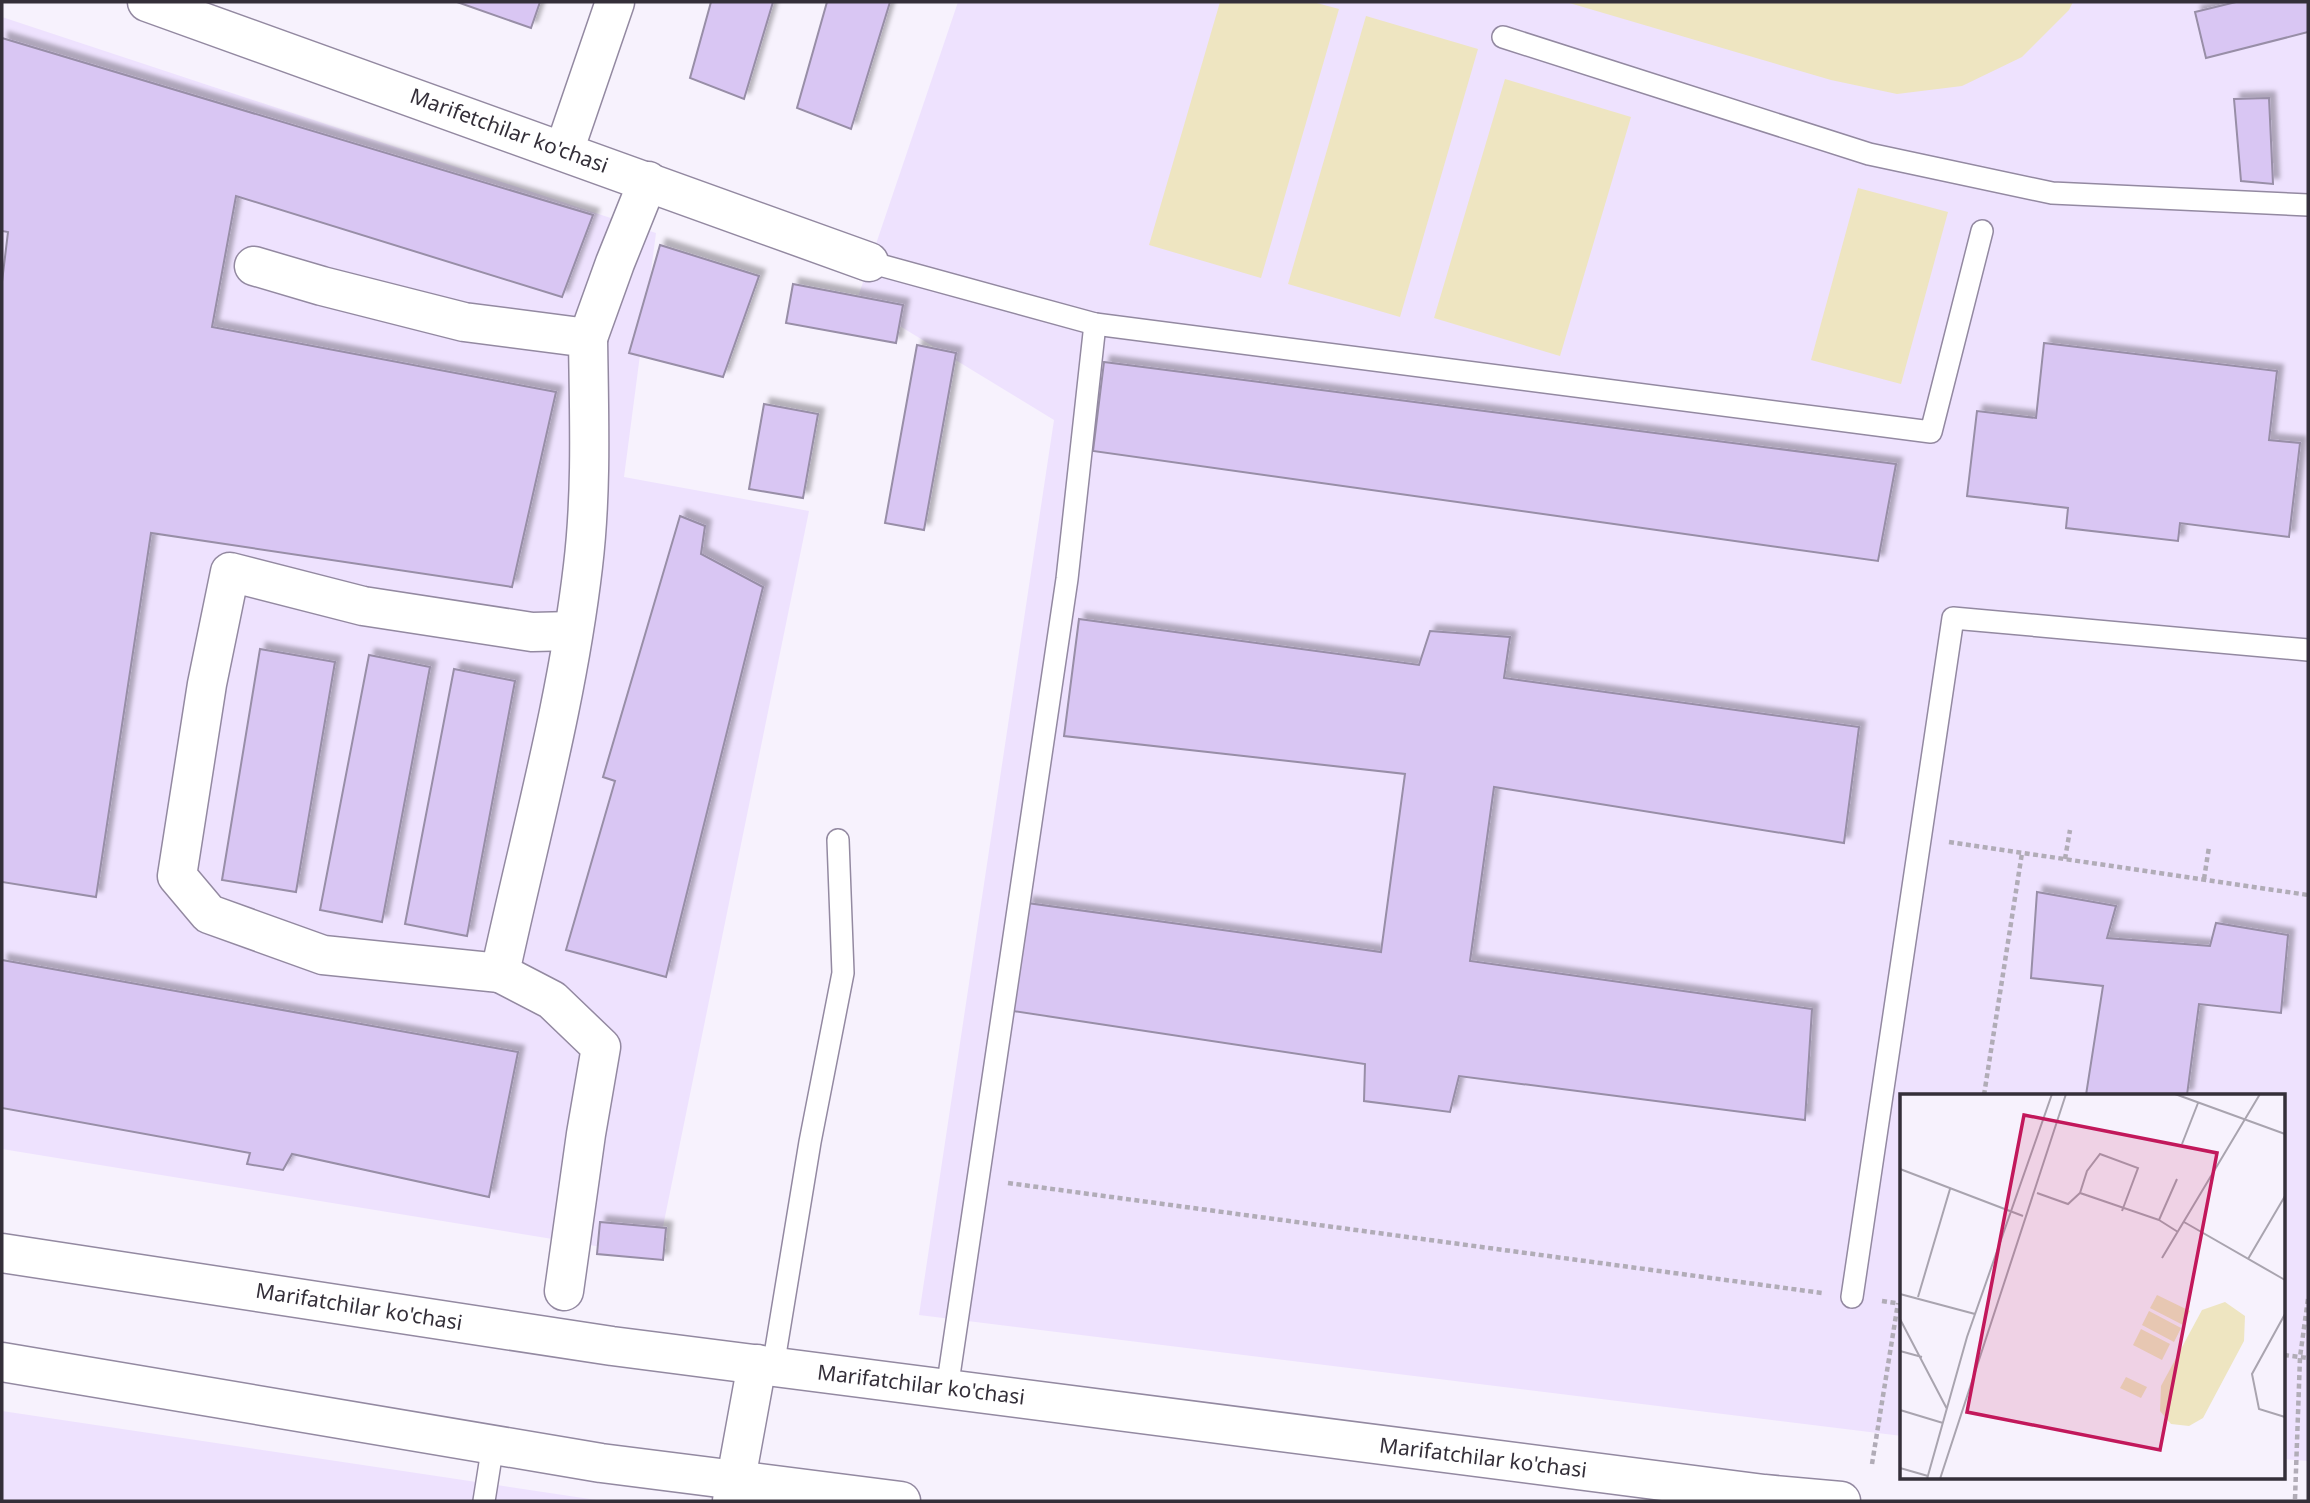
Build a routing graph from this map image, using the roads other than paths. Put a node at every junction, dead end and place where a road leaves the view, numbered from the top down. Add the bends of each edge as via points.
1 (147, 2) edge
2 (615, 2) edge
3 (1503, 37) dead end
4 (564, 151) junction
5 (648, 181) junction
6 (2308, 205) edge
7 (1982, 231) dead end
8 (869, 262) joint
9 (254, 266) dead end
10 (1096, 324) junction
11 (589, 338) junction
12 (573, 631) junction
13 (2308, 650) edge
14 (838, 840) dead end
15 (500, 973) junction
16 (2, 1253) edge
17 (564, 1291) dead end
18 (1852, 1297) road end
19 (2, 1362) edge
20 (765, 1366) junction
21 (947, 1389) junction
22 (493, 1444) junction
23 (734, 1491) edge
24 (484, 1501) edge
25 (901, 1501) edge
26 (1842, 1501) edge

1 - 4 street, Marifetchilar ko'chasi
2 - 4 street
3 - 6 lane via 1869,154 2052,193
4 - 5 street, Marifetchilar ko'chasi
5 - 8 street, Marifetchilar ko'chasi
5 - 11 street
7 - 10 lane via 1931,432
8 - 10 lane
9 - 11 street via 464,321
10 - 21 lane via 1067,579
11 - 12 street via 589,461 584,552
12 - 15 street
12 - 15 street via 532,632 363,606 230,572 177,876 209,914 323,955
13 - 18 lane via 1953,618
14 - 20 lane via 843,973
15 - 17 street via 552,1000 601,1047
16 - 20 street, Marifatchilar ko'chasi
19 - 22 street
20 - 21 street, Marifatchilar ko'chasi
20 - 23 street
21 - 26 street, Marifatchilar ko'chasi
22 - 23 street
22 - 24 lane
23 - 25 street

